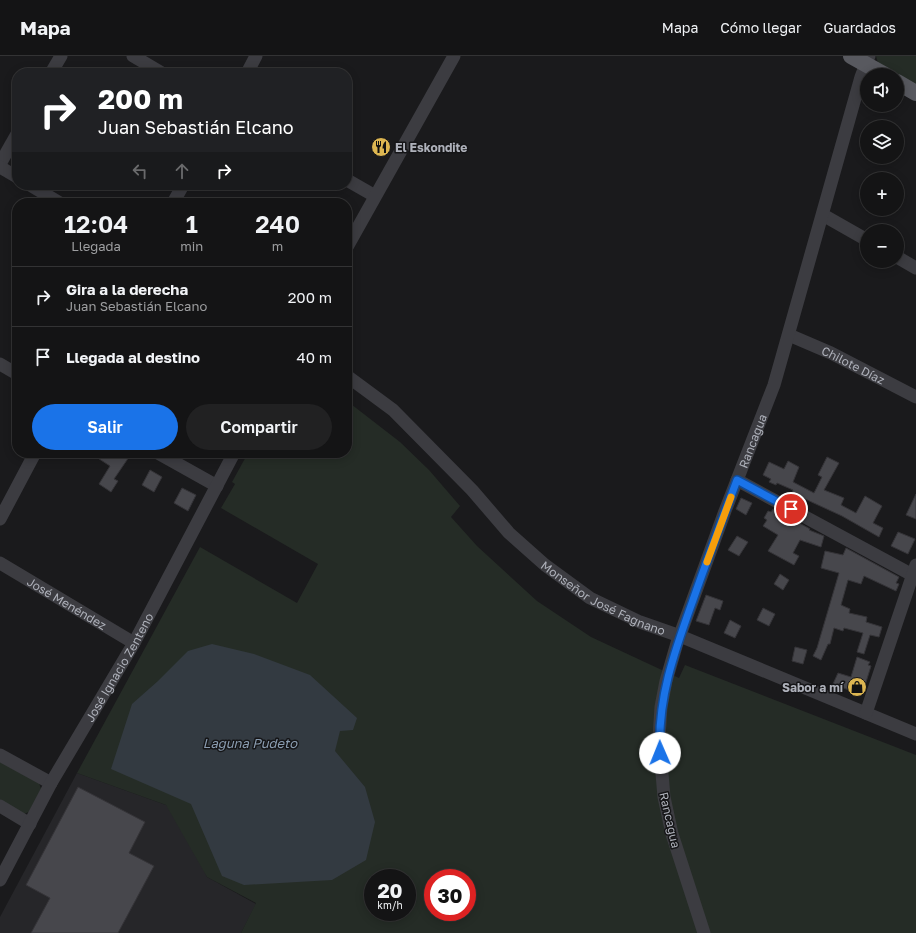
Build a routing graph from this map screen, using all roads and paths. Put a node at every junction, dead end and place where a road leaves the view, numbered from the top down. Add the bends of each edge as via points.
1 (61, 56) edge
2 (133, 56) edge
3 (256, 56) edge
4 (454, 56) edge
5 (851, 56) edge
6 (867, 60) edge
7 (54, 68) edge
8 (153, 68) edge
9 (250, 68) edge
10 (877, 68) edge
11 (904, 86) edge
12 (916, 93) edge
13 (12, 143) edge
14 (0, 166) edge
15 (12, 174) edge
16 (352, 183) edge
17 (38, 190) edge
18 (375, 196) junction
19 (52, 198) edge
20 (823, 215) junction
21 (860, 236) edge
22 (352, 238) edge
23 (904, 261) edge
24 (916, 268) edge
25 (788, 335) junction
26 (0, 364) edge
27 (12, 371) edge
28 (352, 380) edge
29 (916, 397) edge
30 (31, 458) edge
31 (167, 458) edge
32 (231, 458) edge
33 (737, 480) junction
34 (217, 486) junction
35 (0, 519) edge
36 (0, 563) edge
37 (915, 572) edge
38 (680, 636) junction
39 (134, 643) junction
40 (866, 712) junction
41 (916, 734) edge
42 (0, 755) edge
43 (51, 783) junction
44 (0, 806) edge
45 (30, 824) junction
46 (0, 880) edge
47 (704, 933) edge

1 - 7 street
2 - 8 street
3 - 9 street
4 - 18 street
5 - 6 main road
6 - 10 main road
6 - 20 street, Rancagua
11 - 12 main road
13 - 14 street
14 - 15 street
16 - 18 street
17 - 19 street
18 - 22 street
20 - 21 street
20 - 25 street, Rancagua
23 - 24 street
25 - 29 street, Chilote Díaz via 831,353
25 - 33 street, Rancagua via 774,386
26 - 27 street
28 - 38 street, Monseñor José Fagnano via 393,410 472,490 509,533 545,565 590,598 640,622
30 - 35 street
31 - 34 street
32 - 34 street, José Ignacio Zenteno
33 - 37 street
33 - 38 street, Rancagua
34 - 39 street, José Ignacio Zenteno
36 - 39 street, José Menéndez
37 - 40 street
38 - 40 street, Monseñor José Fagnano
38 - 47 street, Rancagua via 661,707 660,768 672,834
39 - 43 street, José Ignacio Zenteno
40 - 41 street, Monseñor José Fagnano
42 - 43 street
43 - 45 street, José Ignacio Zenteno
44 - 45 street
45 - 46 street, José Ignacio Zenteno

